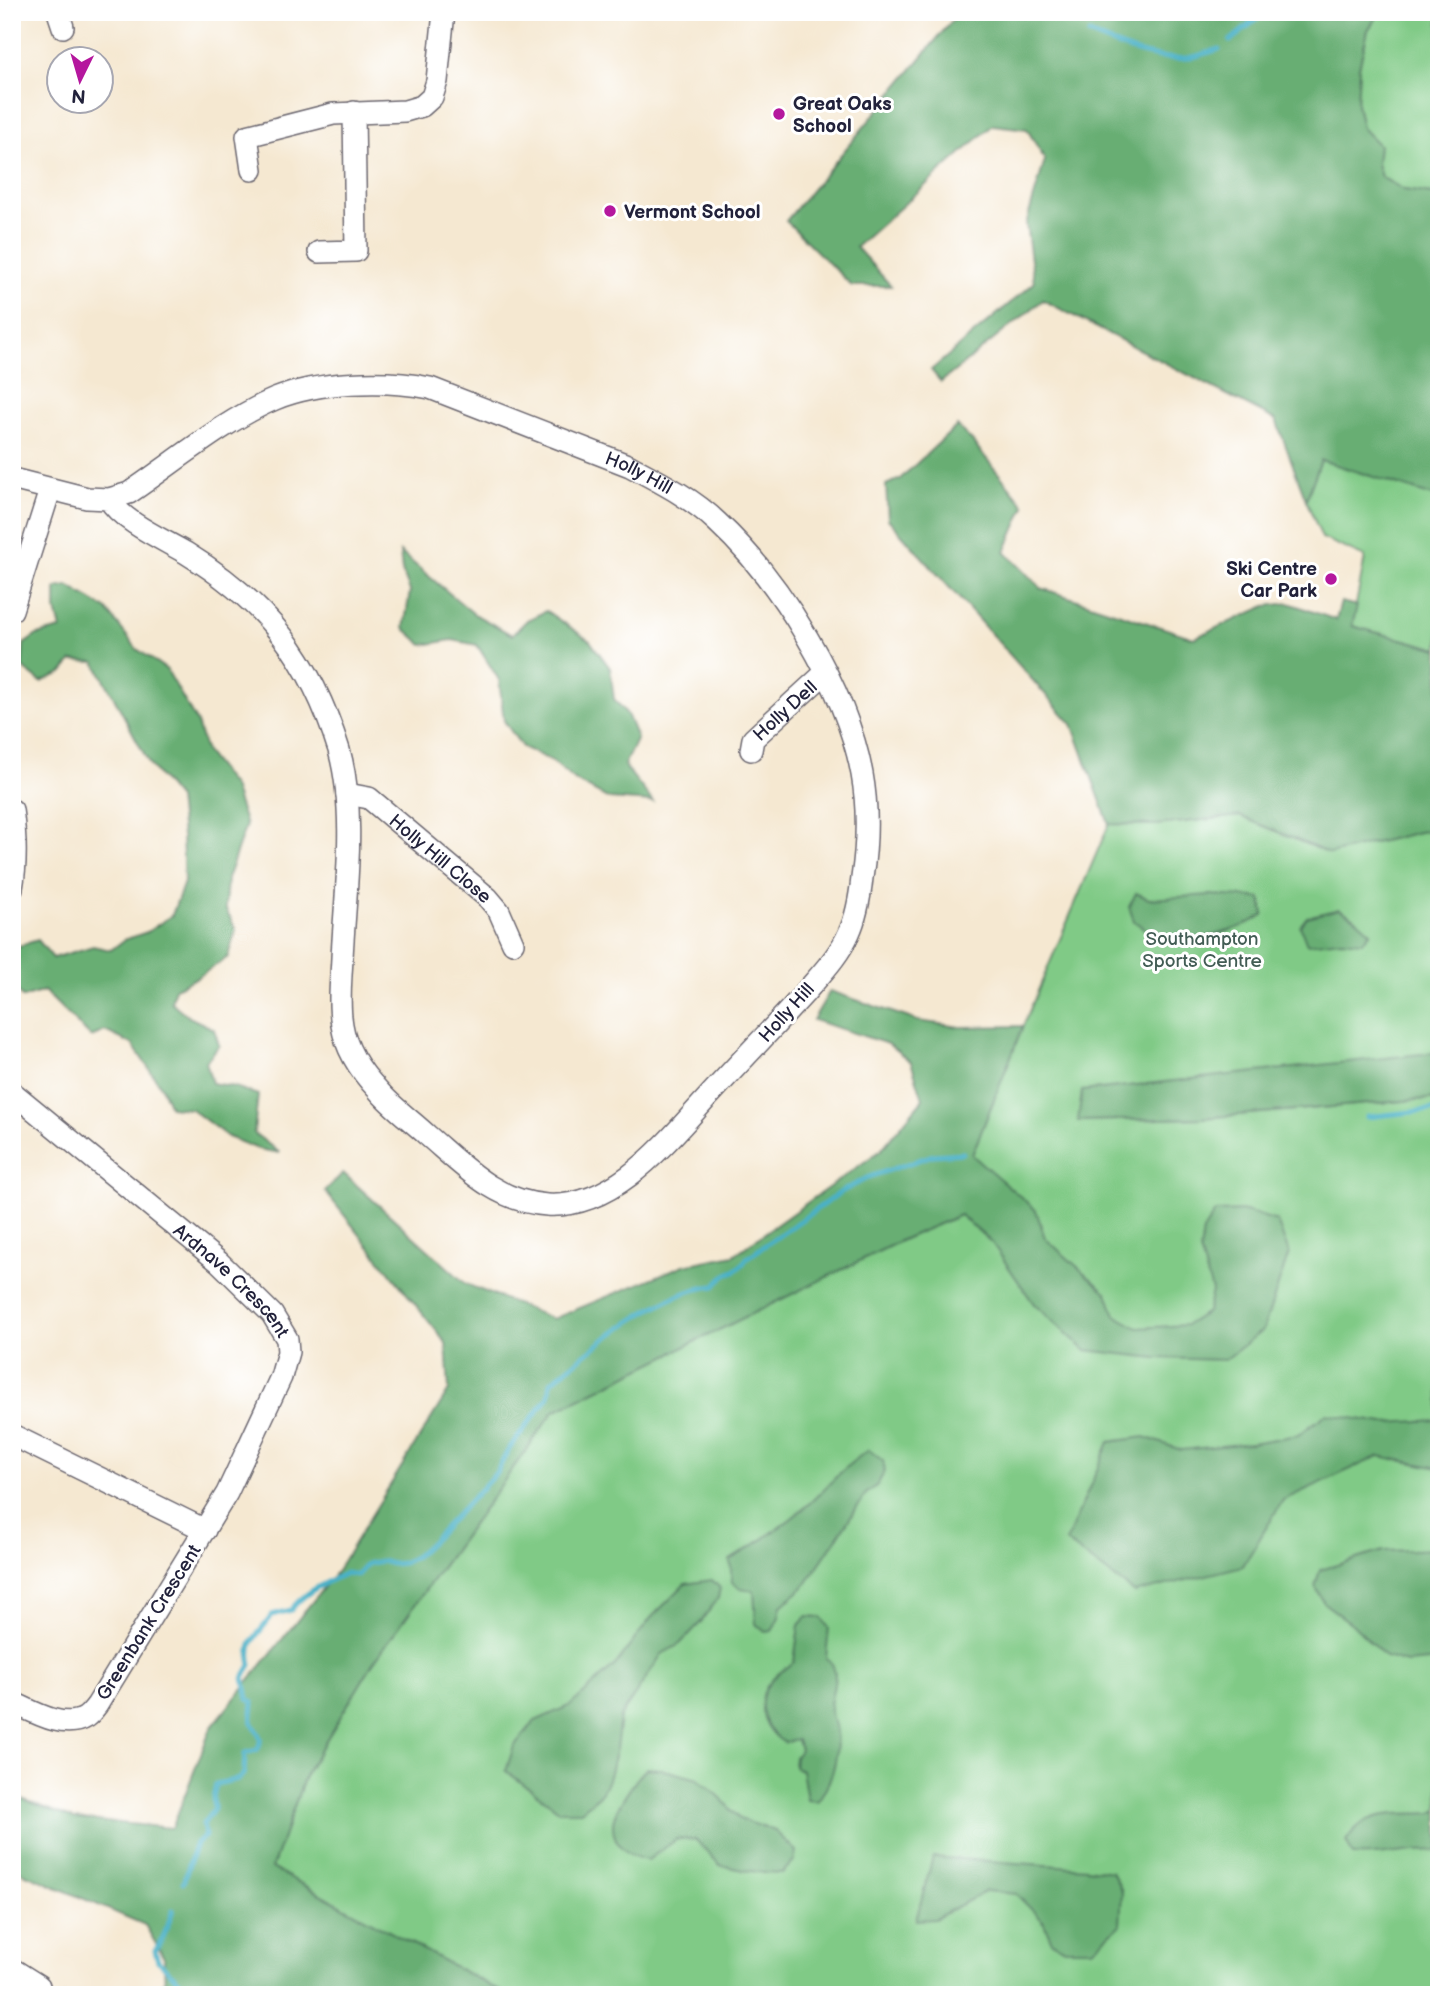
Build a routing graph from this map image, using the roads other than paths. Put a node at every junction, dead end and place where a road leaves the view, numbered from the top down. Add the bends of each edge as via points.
1 (444, 12) edge
2 (354, 112) junction
3 (252, 170) dead end
4 (318, 252) dead end
5 (12, 480) edge
6 (50, 490) junction
7 (109, 499) junction
8 (12, 610) edge
9 (825, 673) junction
10 (751, 750) dead end
11 (347, 794) junction
12 (12, 810) edge
13 (12, 888) edge
14 (513, 943) dead end
15 (12, 1092) edge
16 (12, 1435) edge
17 (205, 1530) junction
18 (12, 1702) edge
19 (12, 1969) edge
20 (39, 1986) dead end

1 - 2 street via 432,97 405,111
2 - 3 street via 247,136
2 - 4 street via 356,251
5 - 6 street, Holly Hill
6 - 7 street, Holly Hill
6 - 8 street
7 - 9 street, Holly Hill via 129,493 246,413 277,398 340,385 403,383 430,388 629,466 690,500 718,523 775,587
7 - 11 street, Holly Hill via 120,512 243,593 268,617 311,679 339,751
9 - 10 street, Holly Dell via 753,739
9 - 11 street, Holly Hill via 846,718 863,779 865,855 852,929 841,950 796,1002 641,1168 577,1203 528,1203 481,1182 380,1094 349,1051 340,1001
11 - 14 street, Holly Hill Close via 369,798 488,898
12 - 13 street via 17,864
15 - 17 street, Ardnave Crescent via 219,1262 272,1314 287,1339 281,1377
16 - 17 street
17 - 18 street, Greenbank Crescent via 86,1717 62,1721
19 - 20 street

